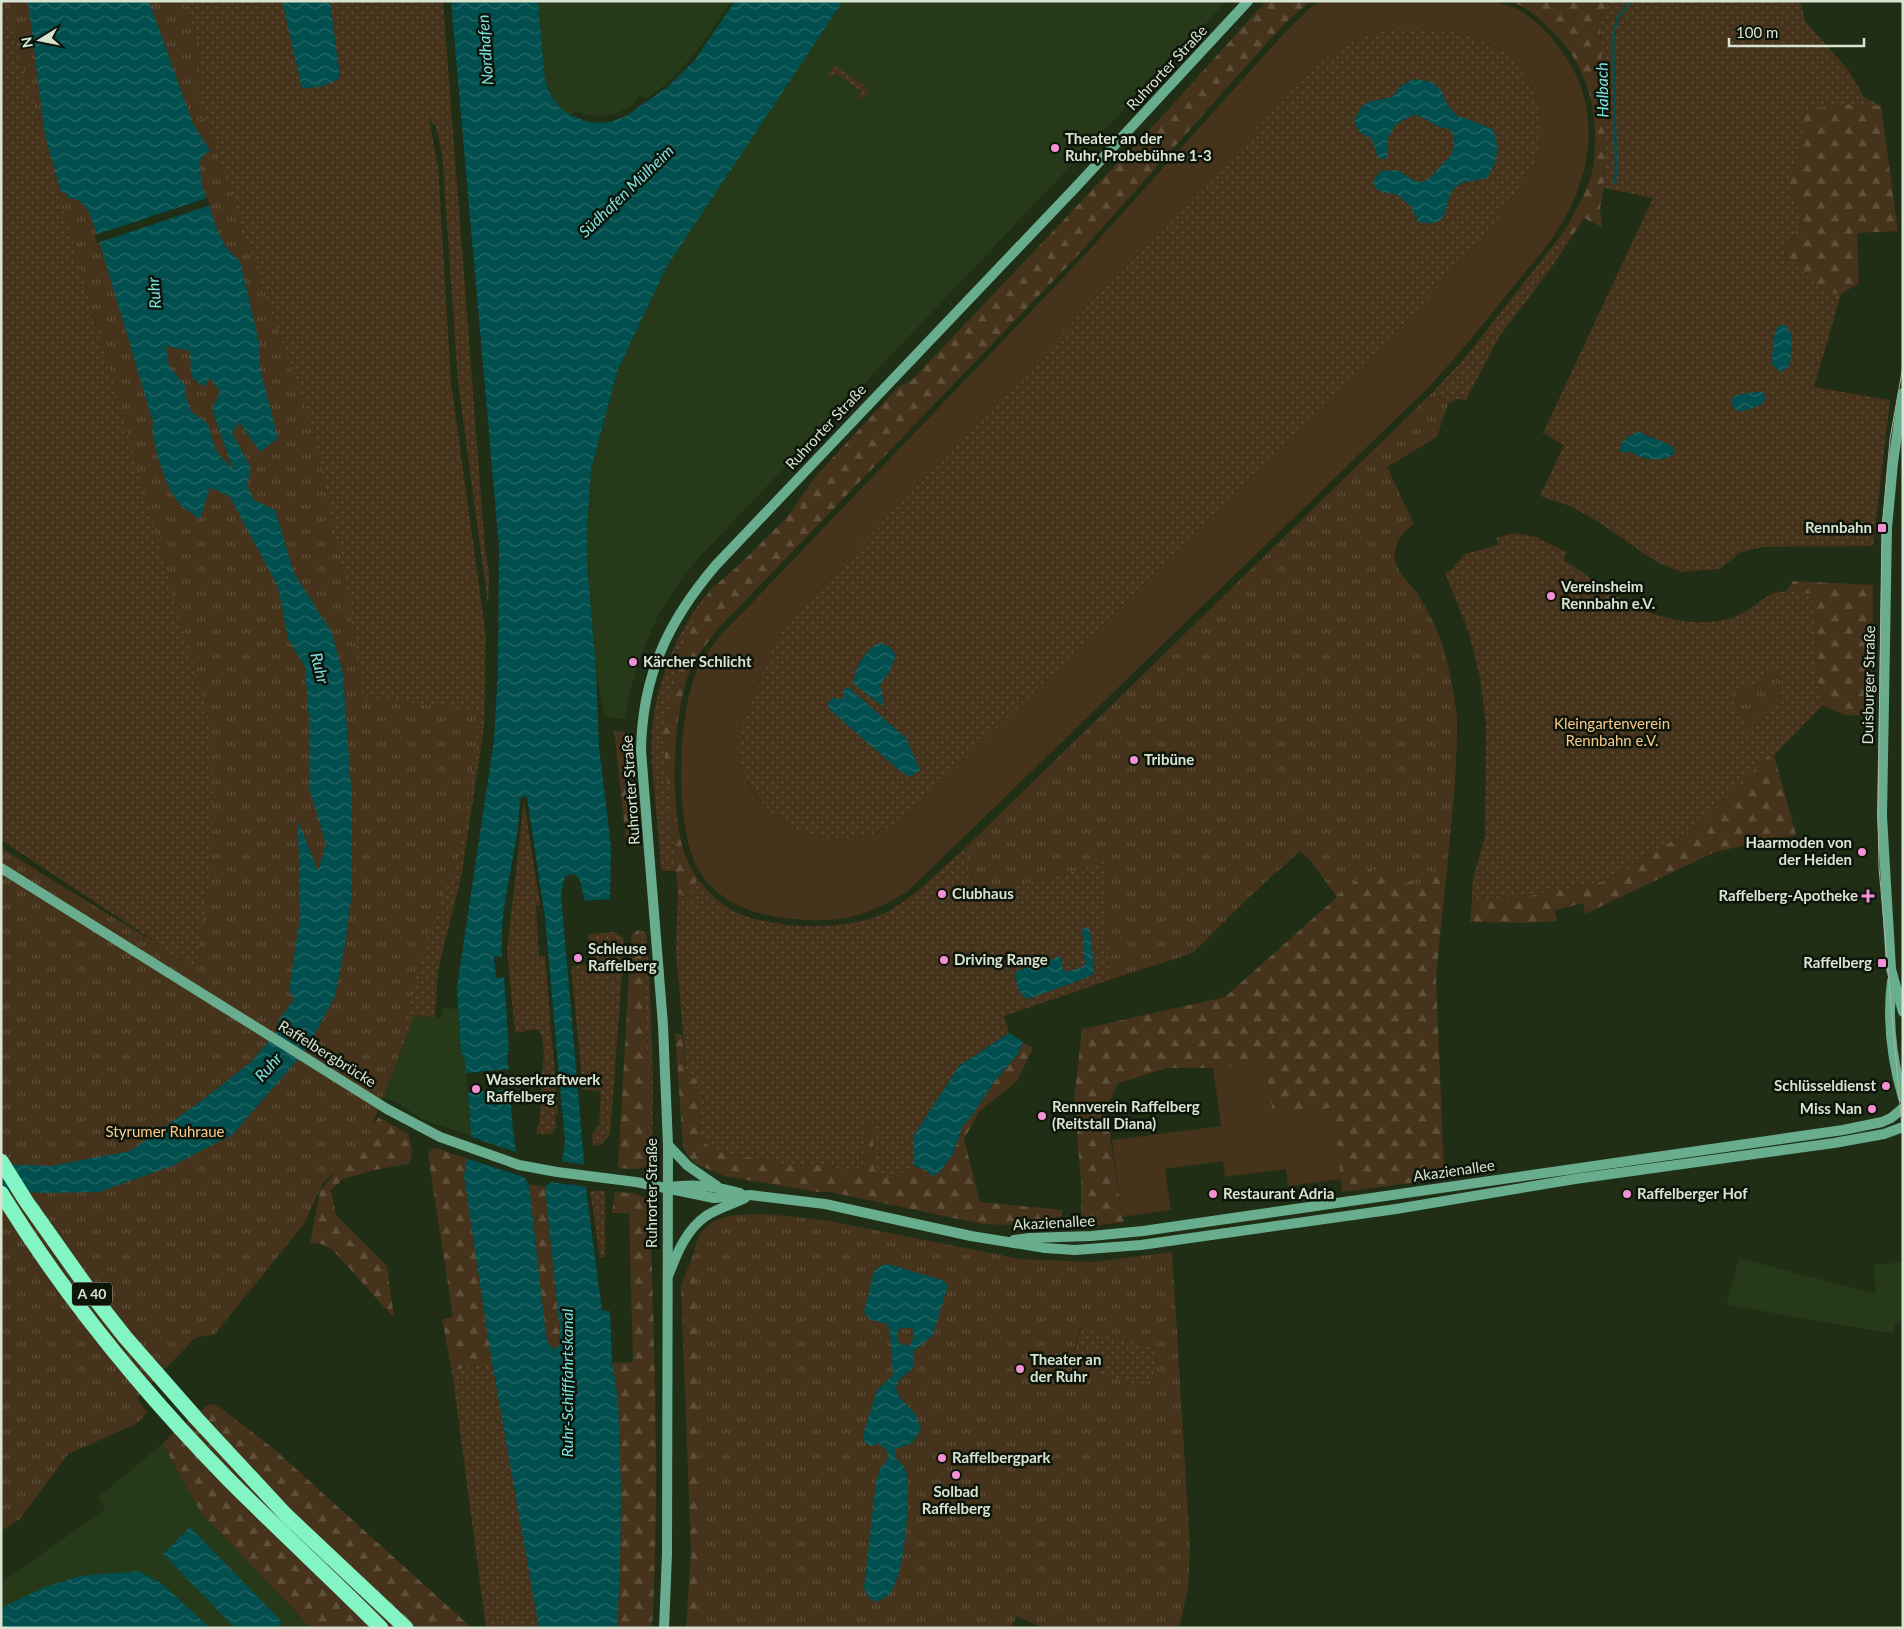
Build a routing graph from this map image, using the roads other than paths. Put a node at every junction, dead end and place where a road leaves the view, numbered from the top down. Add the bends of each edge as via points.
1 (1248, 1) edge
2 (1903, 393) edge
3 (1, 868) edge
4 (1892, 978) junction
5 (1903, 1012) edge
6 (1903, 1098) edge
7 (1903, 1108) edge
8 (1903, 1127) edge
9 (668, 1145) junction
10 (1, 1161) edge
11 (667, 1187) junction
12 (718, 1187) junction
13 (1, 1193) edge
14 (750, 1196) junction
15 (1005, 1241) junction
16 (667, 1280) junction
17 (381, 1628) edge
18 (406, 1628) edge
19 (664, 1628) edge

1 - 9 main road, Ruhrorter Straße via 1081,182 716,565 677,617 654,668 647,695 641,751 663,1026
2 - 4 main road, Duisburger Straße via 1887,528 1884,622 1882,816
3 - 11 main road, Raffelbergbrücke via 426,1132 519,1165
4 - 5 main road, Duisburger Straße
4 - 6 main road, Duisburger Straße via 1890,1015 1894,1065
7 - 15 main road, Akazienallee via 1891,1118 1868,1126 1739,1146 1143,1231
8 - 15 main road, Akazienallee via 1884,1134 1834,1143 1150,1244 1075,1250
9 - 11 main road, Ruhrorter Straße
9 - 12 main road via 688,1166
10 - 18 highway, A 40 via 26,1201 125,1337 286,1515
11 - 12 main road, Akazienallee via 685,1184
11 - 14 main road, Akazienallee via 714,1198
11 - 16 main road, Ruhrorter Straße
12 - 14 main road, Akazienallee
13 - 17 highway, A 40 via 44,1258 125,1364 229,1480
14 - 15 main road, Akazienallee via 825,1204
14 - 16 main road via 706,1216 694,1227 681,1246
16 - 19 main road, Ruhrorter Straße

